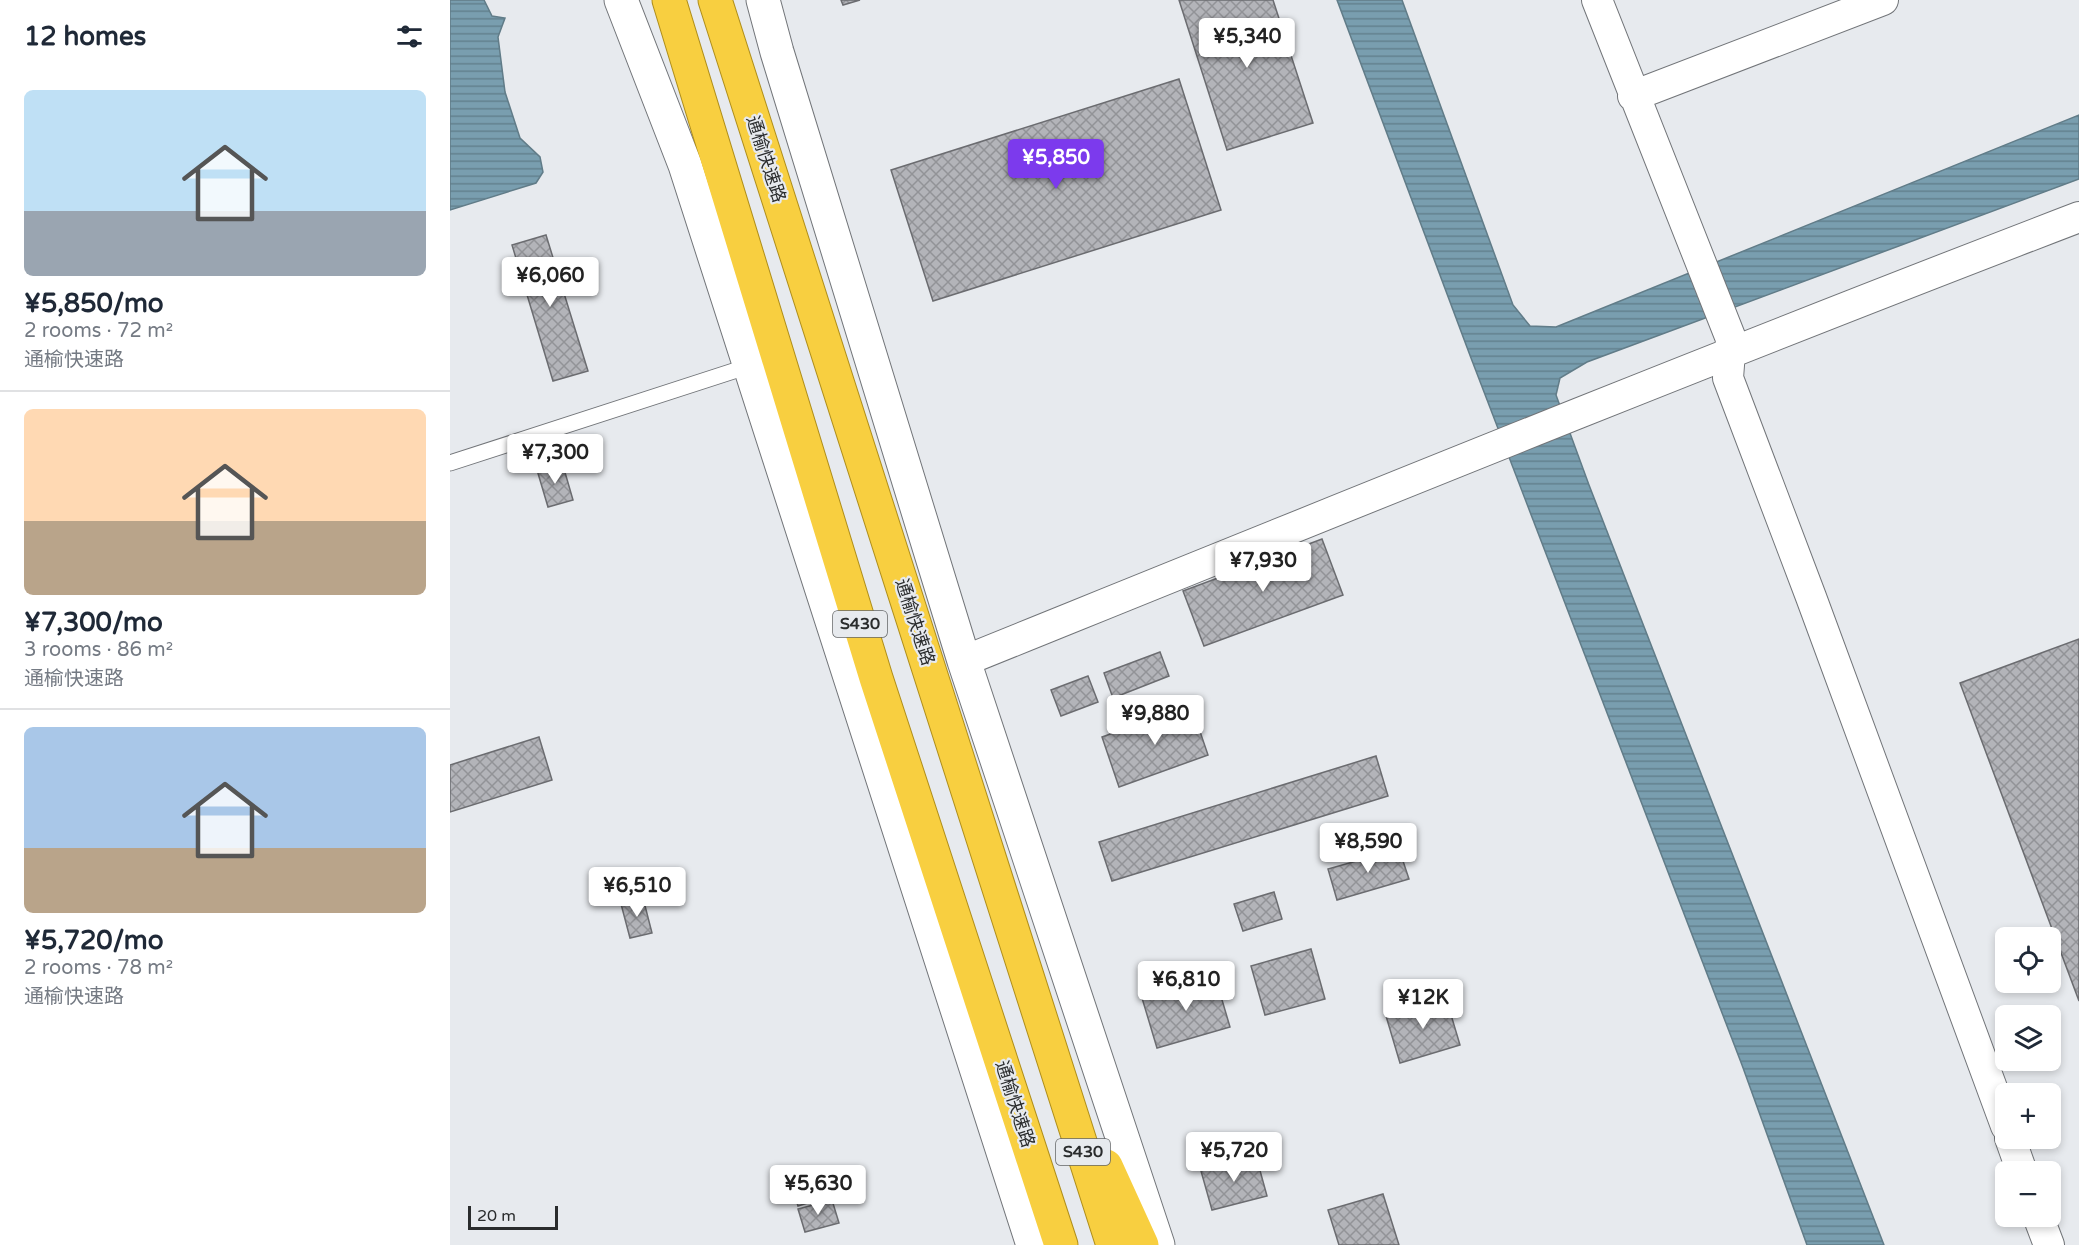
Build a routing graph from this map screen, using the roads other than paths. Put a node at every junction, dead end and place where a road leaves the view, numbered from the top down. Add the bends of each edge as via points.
1 (621, 0) edge
2 (669, 0) edge
3 (715, 0) edge
4 (764, 0) edge
5 (1597, 0) edge
6 (1883, 0) edge
7 (1634, 96) junction
8 (2079, 217) edge
9 (1728, 340) junction
10 (749, 366) junction
11 (450, 463) edge
12 (964, 661) junction
13 (1054, 1059) junction
14 (1995, 1096) edge
15 (2042, 1227) edge
16 (1033, 1245) edge
17 (1061, 1245) edge
18 (1113, 1245) edge
19 (1142, 1245) edge
20 (1158, 1245) edge
21 (2049, 1245) edge

1 - 10 street via 685,165
2 - 17 highway, 通榆快速路 / S430 via 876,678
3 - 13 highway, 通榆快速路 / S430
4 - 12 street
5 - 7 street
6 - 7 street
7 - 9 street
8 - 9 street via 1858,302
9 - 12 street via 1574,415
9 - 14 street via 1728,378
10 - 11 lane
10 - 16 street
12 - 20 street
13 - 18 highway, 通榆快速路 / S430
13 - 19 highway
15 - 21 street

